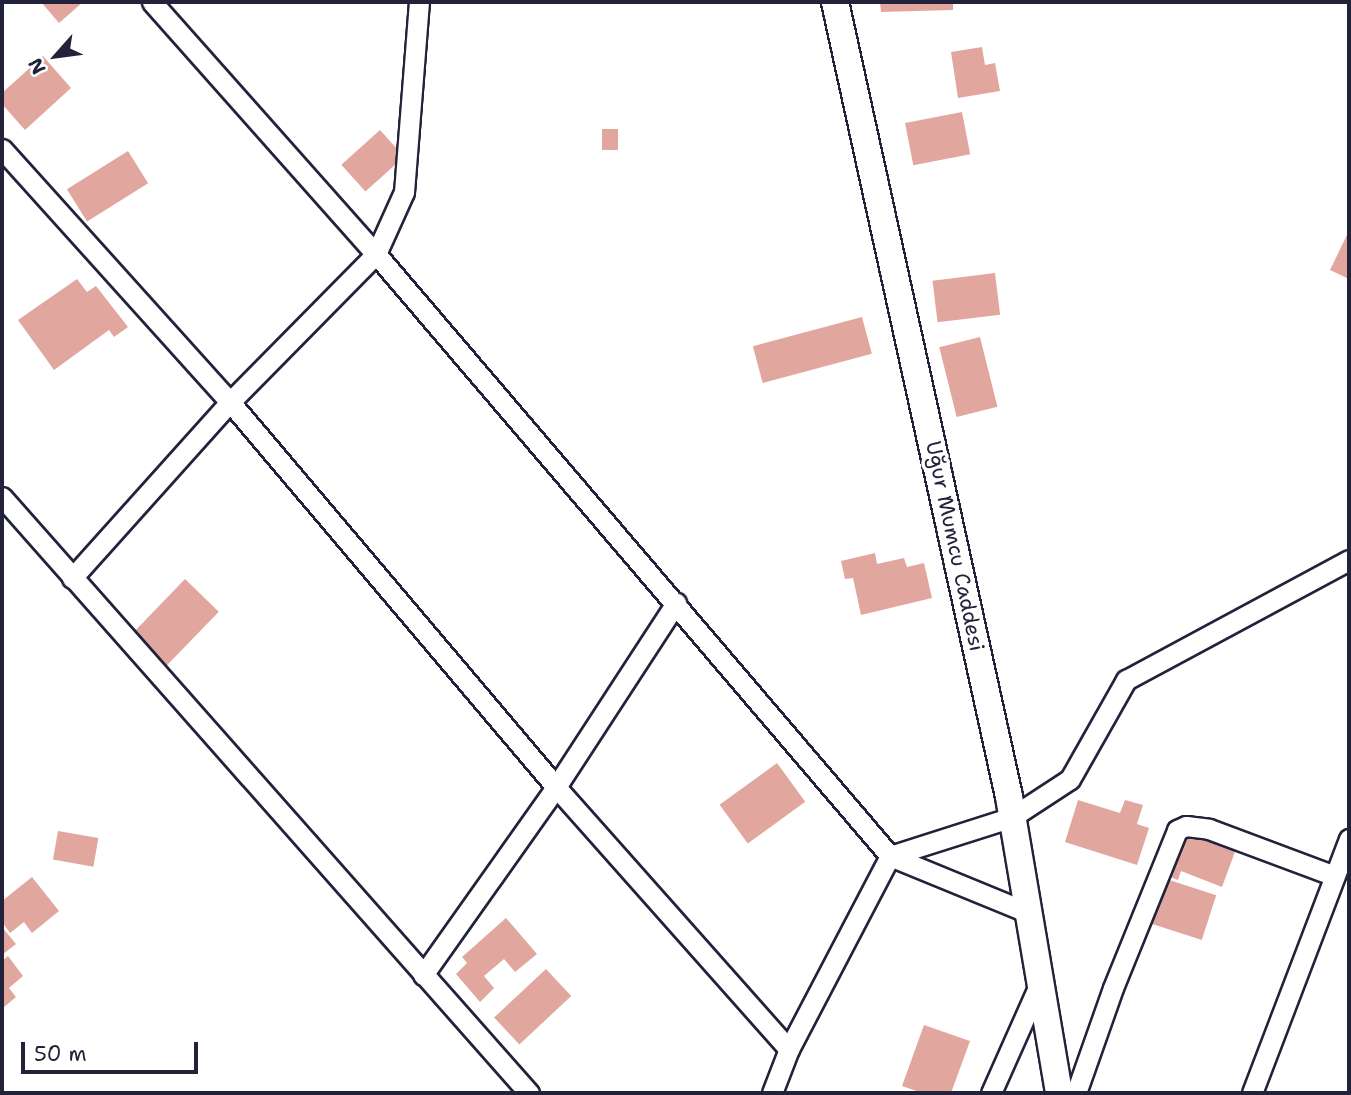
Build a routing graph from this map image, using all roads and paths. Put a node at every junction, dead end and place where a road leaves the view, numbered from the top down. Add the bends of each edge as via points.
1 (152, 2) edge
2 (419, 2) edge
3 (835, 2) edge
4 (2, 149) edge
5 (376, 254) junction
6 (230, 402) junction
7 (2, 497) edge
8 (1349, 561) edge
9 (72, 578) junction
10 (677, 603) junction
11 (556, 787) junction
12 (1012, 817) junction
13 (1349, 839) edge
14 (890, 856) junction
15 (1335, 876) junction
16 (1029, 913) junction
17 (423, 975) junction
18 (1041, 982) junction
19 (789, 1049) junction
20 (529, 1093) edge
21 (772, 1093) edge
22 (991, 1093) edge
23 (1059, 1093) edge
24 (1076, 1093) edge
25 (1252, 1093) edge

1 - 5 street
2 - 5 street via 404,192
3 - 12 street, Uğur Mumcu Caddesi
4 - 6 street
5 - 6 street
5 - 10 street
6 - 9 street
6 - 11 street
7 - 9 street
8 - 12 street via 1126,680 1070,779
9 - 17 street
10 - 11 street
10 - 14 street
11 - 17 street
11 - 19 street
12 - 14 street
12 - 16 street, Uğur Mumcu Caddesi
13 - 15 street
14 - 16 street
14 - 19 street
15 - 24 street via 1209,829 1186,826 1177,830
15 - 25 street
16 - 18 street, Uğur Mumcu Caddesi
17 - 20 street
18 - 22 street
18 - 23 street, Uğur Mumcu Caddesi
19 - 21 street

